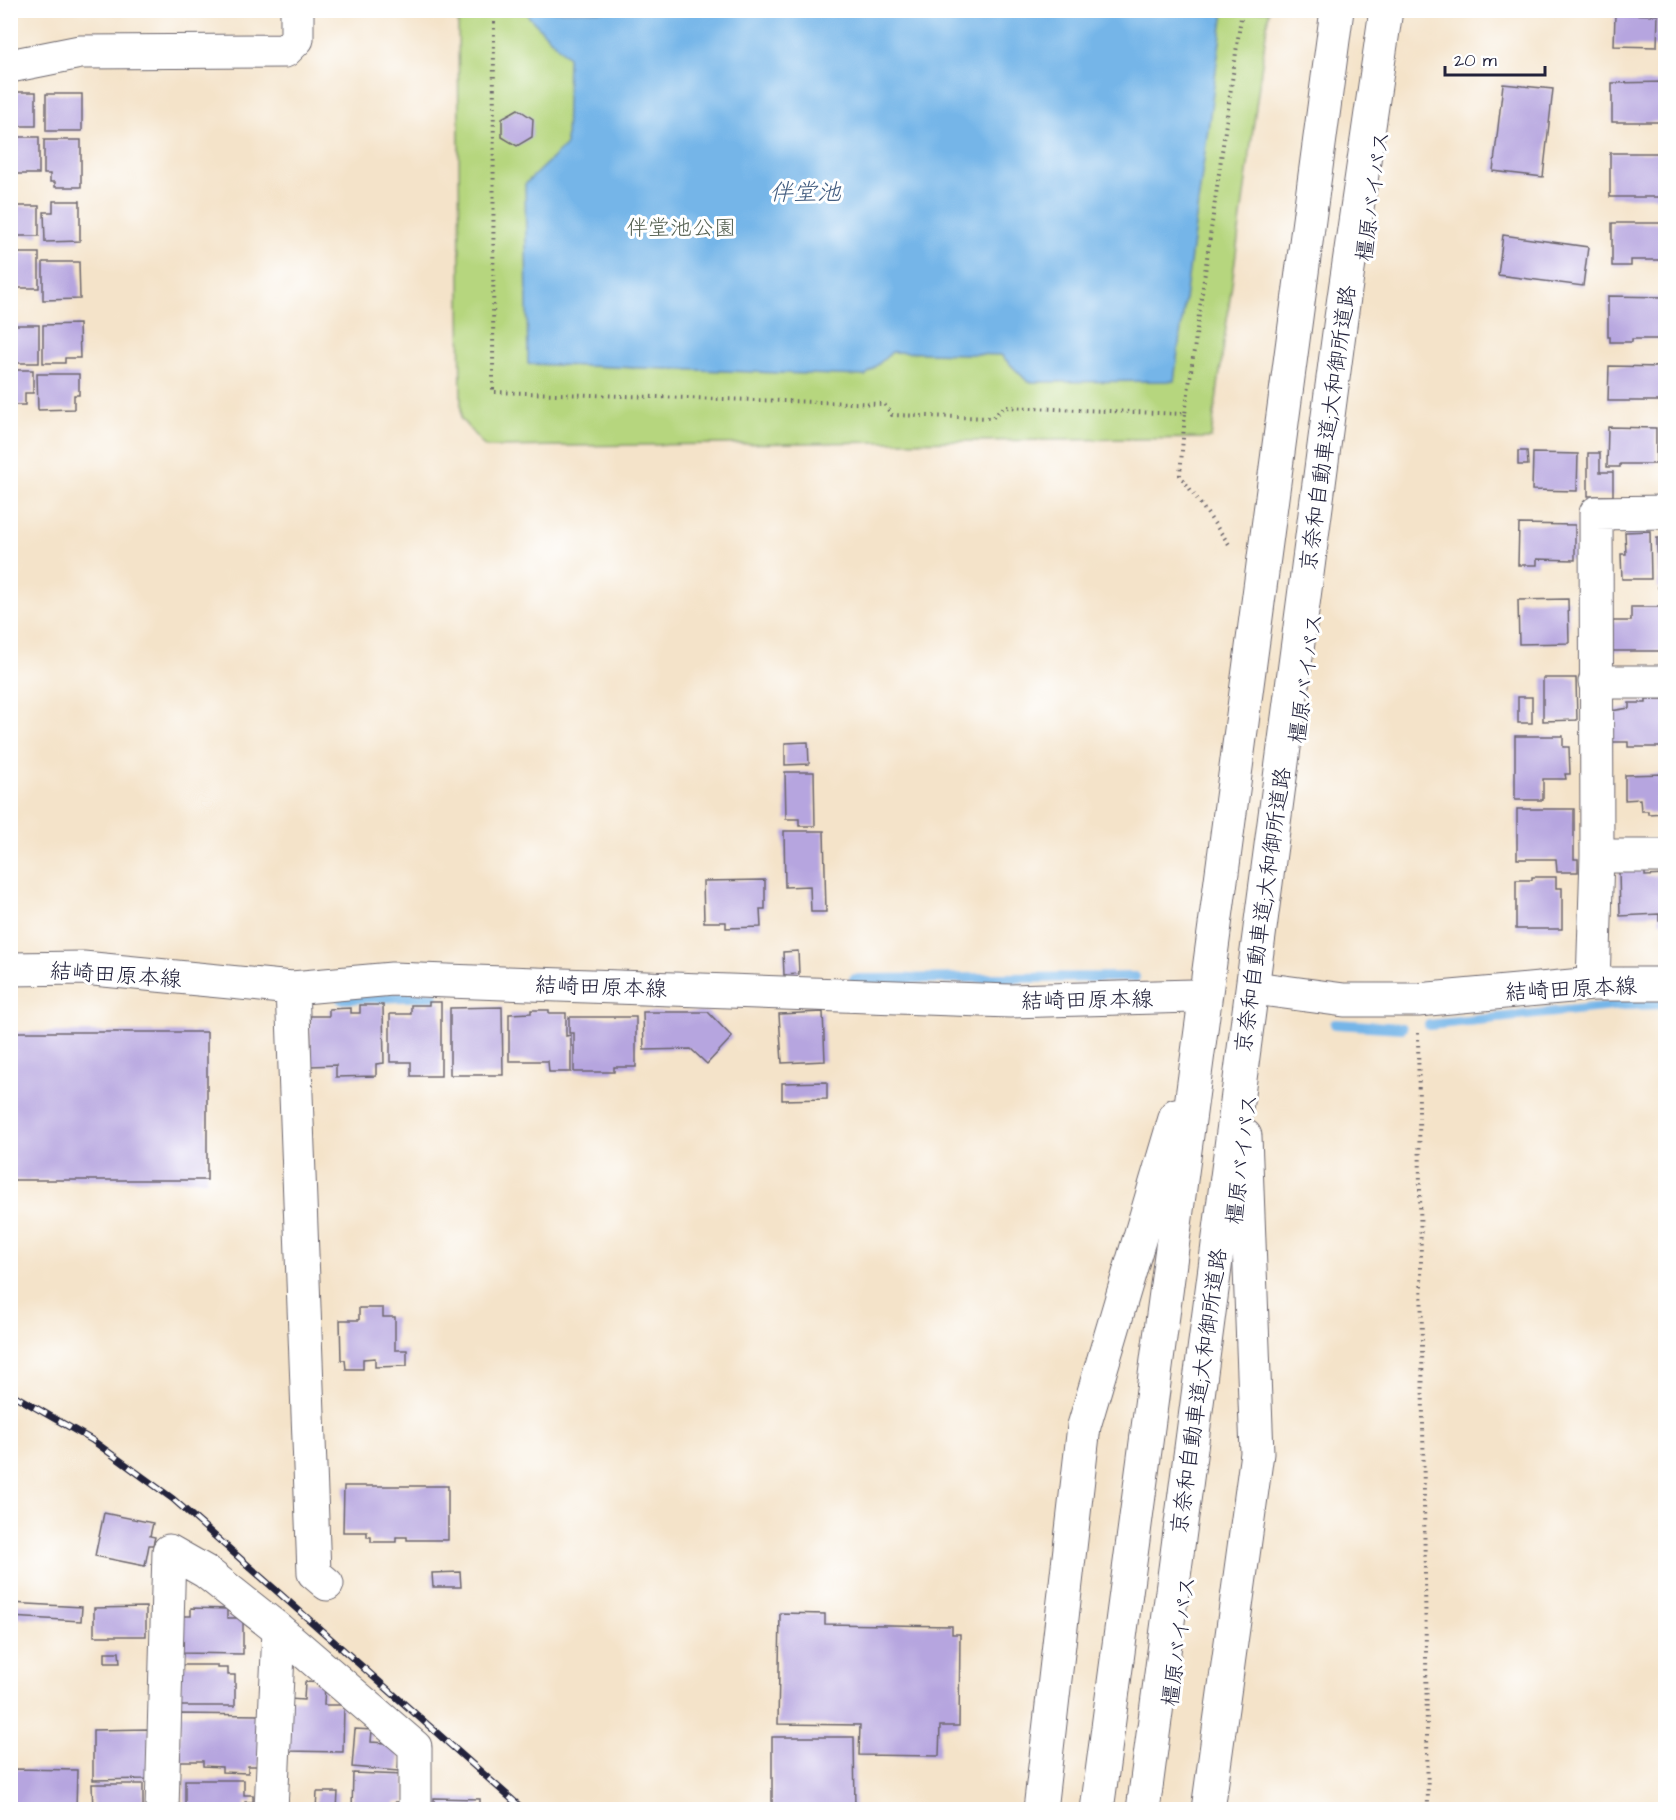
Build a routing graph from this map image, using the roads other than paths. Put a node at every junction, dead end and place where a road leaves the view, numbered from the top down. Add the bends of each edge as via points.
1 (297, 10) edge
2 (1326, 10) edge
3 (1337, 10) edge
4 (1386, 10) edge
5 (1399, 10) edge
6 (10, 66) edge
7 (1665, 512) edge
8 (1595, 682) junction
9 (1665, 682) edge
10 (1597, 856) junction
11 (1665, 856) edge
12 (10, 969) edge
13 (1593, 984) junction
14 (1665, 984) edge
15 (1262, 989) junction
16 (1193, 996) junction
17 (292, 997) junction
18 (1176, 1115) junction
19 (1245, 1136) junction
20 (327, 1584) dead end
21 (279, 1630) junction
22 (162, 1809) edge
23 (271, 1809) edge
24 (415, 1809) edge
25 (1040, 1809) edge
26 (1085, 1809) edge
27 (1097, 1809) edge
28 (1143, 1809) edge
29 (1155, 1809) edge
30 (1208, 1809) edge

1 - 6 main road via 297,39 285,51 80,52
2 - 16 main road
3 - 27 main road, 京奈和自動車道;大和御所道路
4 - 28 main road, 京奈和自動車道;大和御所道路 via 1339,330
5 - 15 main road, 橿原バイパス
7 - 8 main road via 1596,513
8 - 9 main road
8 - 10 main road
10 - 11 main road
10 - 13 main road
12 - 17 main road, 結崎田原本線 via 83,968
13 - 14 main road, 結崎田原本線
13 - 15 main road, 結崎田原本線 via 1418,1000 1344,999
15 - 19 main road, 橿原バイパス
16 - 17 main road, 結崎田原本線 via 1010,1001 392,979
16 - 18 main road
17 - 20 main road via 314,1573
18 - 25 main road via 1084,1426
18 - 26 main road
19 - 29 main road, 橿原バイパス
19 - 30 main road via 1257,1453
21 - 22 main road via 206,1572 169,1551
21 - 23 main road
21 - 24 main road via 415,1747

